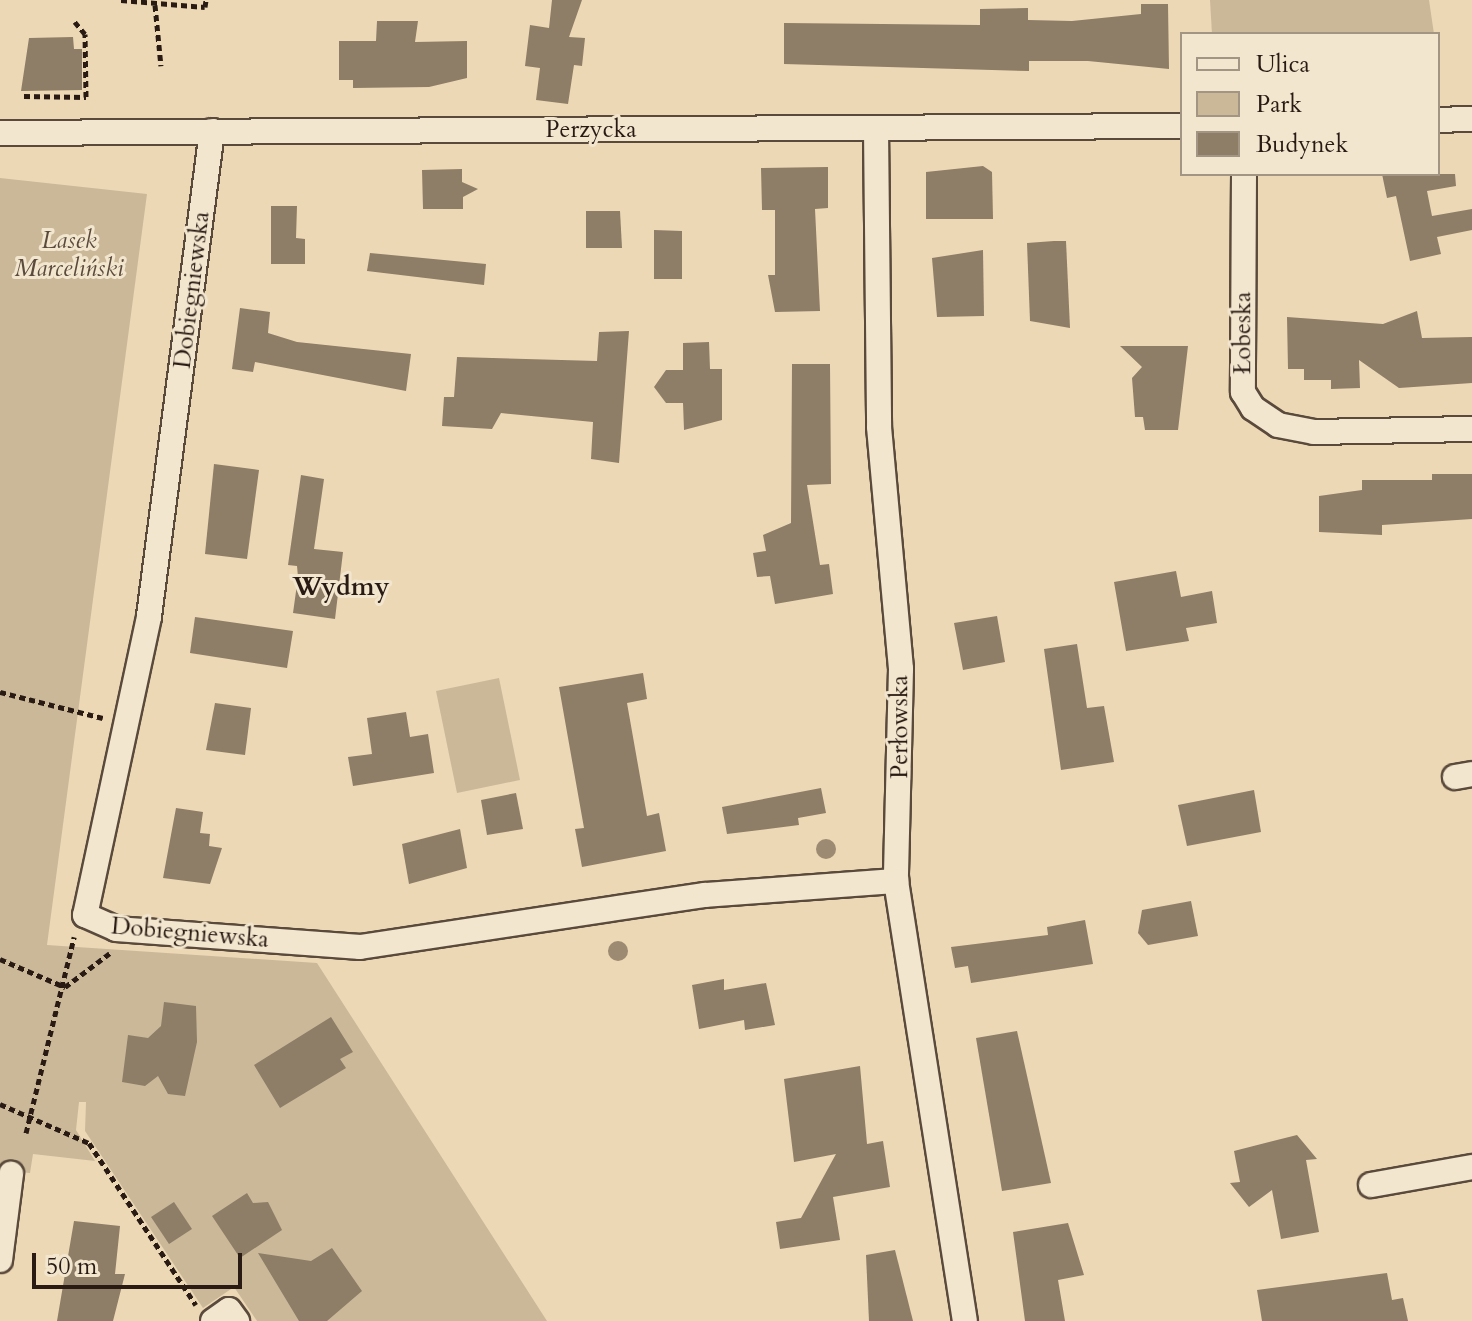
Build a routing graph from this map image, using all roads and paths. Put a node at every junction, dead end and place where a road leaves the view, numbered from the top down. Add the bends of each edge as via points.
1 (121, 0) edge
2 (206, 0) edge
3 (155, 5) junction
4 (75, 22) dead end
5 (161, 66) dead end
6 (24, 96) dead end
7 (1472, 119) edge
8 (1440, 120) edge
9 (1180, 126) edge
10 (876, 129) junction
11 (212, 131) junction
12 (0, 133) edge
13 (1244, 176) edge
14 (1472, 429) edge
15 (0, 692) edge
16 (124, 722) junction
17 (896, 881) junction
18 (83, 906) junction
19 (0, 959) edge
20 (65, 987) junction
21 (0, 1104) edge
22 (29, 1119) junction
23 (26, 1133) dead end
24 (1472, 1167) edge
25 (11, 1174) dead end
26 (1371, 1185) dead end
27 (0, 1260) edge
28 (206, 1316) edge
29 (237, 1321) edge
30 (965, 1321) edge

1 - 3 path
2 - 3 path via 205,7
3 - 5 path
4 - 6 path via 85,34 86,97
7 - 8 street
9 - 10 street, Perzycka
10 - 11 street, Perzycka
10 - 17 street, Perłowska via 879,427 901,669
11 - 12 street, Perzycka
11 - 16 street, Dobiegniewska via 149,617
13 - 14 street, Łobeska via 1243,392 1253,408 1278,425 1314,432
15 - 16 path
16 - 18 street, Dobiegniewska
17 - 18 street, Dobiegniewska via 705,895 360,947 102,927
17 - 30 street, Perłowska
18 - 20 path
19 - 20 path
20 - 22 path
21 - 22 path
22 - 23 path
22 - 28 path via 89,1143
24 - 26 street
25 - 27 street
28 - 29 street via 229,1310

